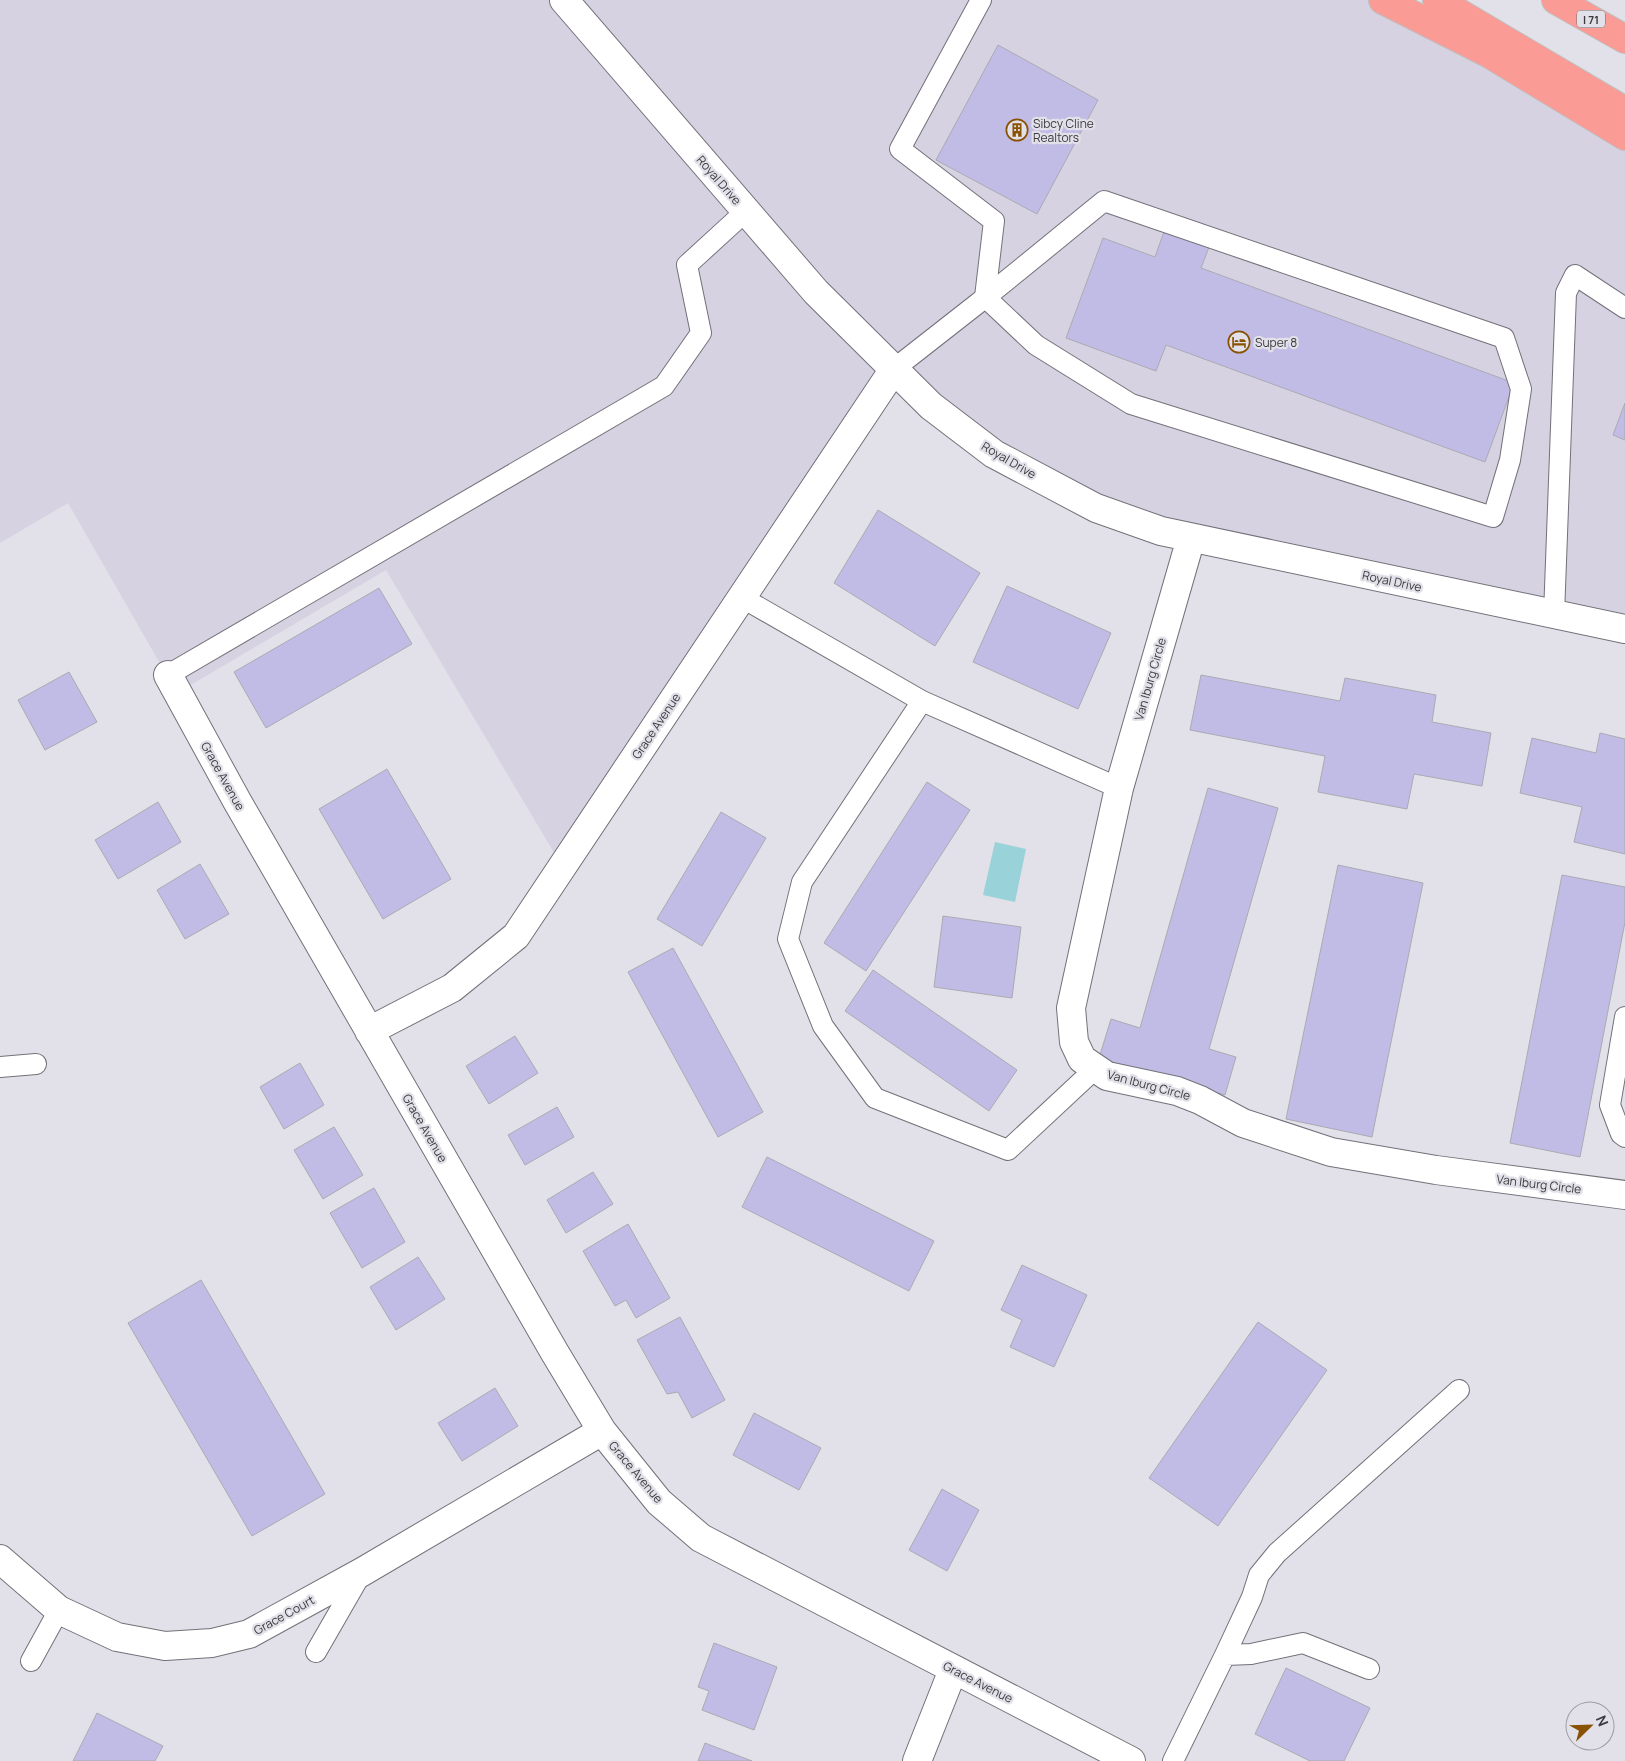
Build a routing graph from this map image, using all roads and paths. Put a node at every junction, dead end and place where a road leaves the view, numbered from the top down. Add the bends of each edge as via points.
1 (564, 0) edge
2 (981, 0) edge
3 (1383, 0) edge
4 (1438, 0) edge
5 (1556, 0) edge
6 (1625, 39) edge
7 (1625, 111) edge
8 (1625, 136) edge
9 (746, 210) junction
10 (986, 297) junction
11 (1625, 308) edge
12 (894, 369) junction
13 (1191, 538) junction
14 (741, 597) junction
15 (1554, 615) junction
16 (1625, 629) edge
17 (168, 675) joint
18 (922, 701) junction
19 (1119, 788) junction
20 (1625, 1016) edge
21 (369, 1032) junction
22 (36, 1064) dead end
23 (0, 1067) edge
24 (1096, 1068) junction
25 (1625, 1137) edge
26 (1625, 1195) edge
27 (1459, 1390) dead end
28 (602, 1431) junction
29 (0, 1559) edge
30 (362, 1572) junction
31 (59, 1610) junction
32 (316, 1652) dead end
33 (1226, 1655) junction
34 (31, 1661) dead end
35 (1368, 1669) dead end
36 (953, 1670) junction
37 (917, 1761) edge
38 (1131, 1761) edge
39 (1173, 1761) edge

1 - 9 street, Royal Drive
2 - 10 lane via 900,149 994,221
3 - 8 highway via 1488,53
4 - 7 highway
5 - 6 highway, I 71
9 - 12 street, Royal Drive via 816,292
9 - 17 lane via 687,265 701,333 664,386
10 - 10 lane via 1104,201 1504,338 1521,389 1510,460 1493,517 1131,404 1036,345
10 - 12 lane
11 - 15 lane via 1575,275 1566,293
12 - 13 street, Royal Drive via 931,406 994,454 1096,508
12 - 14 street, Grace Avenue
13 - 15 street, Royal Drive
13 - 19 street, Van Iburg Circle
14 - 18 lane
14 - 21 street, Grace Avenue via 516,936 452,988
15 - 16 street, Royal Drive
17 - 21 street, Grace Avenue
18 - 19 lane
18 - 24 lane via 802,882 788,939 822,1026 875,1098 1008,1150
19 - 24 street, Van Iburg Circle via 1070,1008 1074,1042 1082,1059
20 - 25 lane via 1610,1106
21 - 28 street, Grace Avenue
22 - 23 lane
24 - 26 street, Van Iburg Circle via 1107,1076 1177,1091 1244,1123 1331,1152 1436,1170
27 - 33 lane via 1277,1553 1259,1575
28 - 30 street, Grace Court
28 - 36 street, Grace Avenue via 660,1502 701,1538
29 - 31 street, Grace Court
30 - 31 street, Grace Court via 249,1634 212,1643 165,1646 118,1637
30 - 32 lane, Grace Court
31 - 34 lane
33 - 35 lane via 1251,1654 1302,1643
33 - 39 lane
36 - 37 street
36 - 38 street, Grace Avenue

